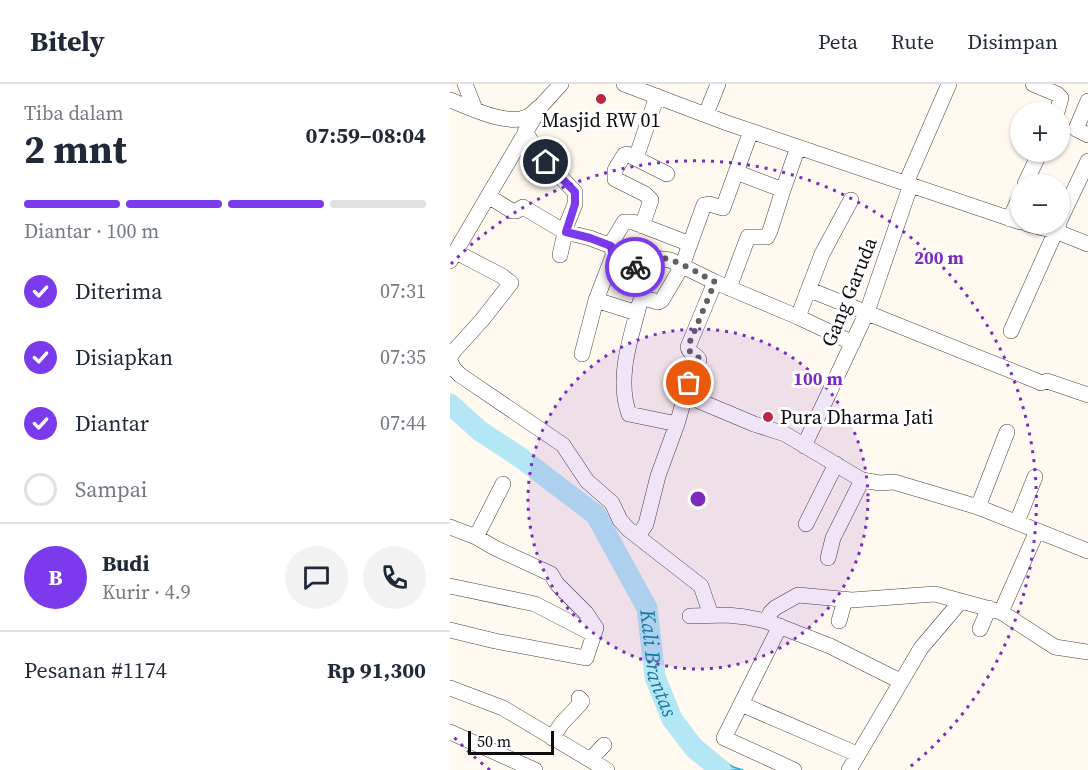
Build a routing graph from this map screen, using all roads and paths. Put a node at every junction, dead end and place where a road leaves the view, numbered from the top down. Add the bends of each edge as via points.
1 (465, 84) edge
2 (561, 84) edge
3 (624, 84) edge
4 (718, 84) edge
5 (949, 84) edge
6 (1034, 84) edge
7 (657, 96) junction
8 (450, 100) edge
9 (1088, 101) edge
10 (1060, 102) edge
11 (541, 106) junction
12 (475, 109) junction
13 (706, 114) junction
14 (750, 131) junction
15 (525, 132) junction
16 (1082, 132) edge
17 (798, 147) junction
18 (636, 158) junction
19 (1088, 161) edge
20 (736, 172) junction
21 (667, 174) dead end
22 (909, 183) junction
23 (783, 190) junction
24 (488, 196) junction
25 (1070, 199) edge
26 (851, 200) dead end
27 (1010, 218) edge
28 (642, 226) junction
29 (566, 232) junction
30 (1070, 233) edge
31 (1053, 234) edge
32 (1088, 243) edge
33 (690, 244) junction
34 (612, 251) junction
35 (560, 255) dead end
36 (453, 256) edge
37 (682, 266) junction
38 (715, 282) junction
39 (729, 288) junction
40 (810, 290) junction
41 (596, 300) junction
42 (867, 312) junction
43 (638, 313) junction
44 (798, 318) junction
45 (1011, 331) dead end
46 (852, 343) junction
47 (582, 354) dead end
48 (450, 359) edge
49 (685, 395) junction
50 (1088, 395) edge
51 (677, 424) junction
52 (1007, 432) dead end
53 (804, 446) junction
54 (836, 464) junction
55 (1035, 477) dead end
56 (862, 480) junction
57 (502, 484) dead end
58 (978, 507) junction
59 (1017, 522) junction
60 (807, 524) dead end
61 (450, 527) edge
62 (1037, 531) junction
63 (638, 536) junction
64 (476, 537) junction
65 (1088, 551) edge
66 (828, 558) dead end
67 (450, 586) edge
68 (845, 600) junction
69 (962, 602) junction
70 (995, 610) junction
71 (711, 615) junction
72 (690, 616) dead end
73 (839, 621) dead end
74 (773, 624) junction
75 (980, 629) dead end
76 (450, 630) edge
77 (593, 634) junction
78 (1088, 652) edge
79 (900, 681) junction
80 (450, 688) edge
81 (579, 698) dead end
82 (741, 704) junction
83 (450, 732) edge
84 (552, 738) junction
85 (604, 745) dead end
86 (857, 754) junction
87 (591, 759) junction
88 (535, 770) edge
89 (607, 770) edge
90 (794, 770) edge
91 (849, 770) edge

1 - 12 street
2 - 11 street
3 - 7 street
4 - 13 street
5 - 22 street, Gang Garuda
6 - 10 street via 1056,94
7 - 13 street
7 - 18 street
8 - 12 street
9 - 16 street
11 - 12 street via 516,119
11 - 15 street
13 - 14 street
14 - 17 street
14 - 20 street
15 - 24 street
15 - 29 street via 546,162 575,192
17 - 22 street
17 - 23 street
18 - 21 street
18 - 28 street via 624,155 614,176 649,196
19 - 25 street
20 - 23 street
20 - 33 street via 723,208 704,205
22 - 27 street
22 - 42 street, Gang Garuda
23 - 39 street via 767,237 748,237
24 - 29 street via 512,211 523,207 530,210
24 - 36 street
26 - 40 street via 819,261
28 - 33 street
28 - 34 street via 624,222
29 - 34 street via 590,238
29 - 35 street
30 - 32 street
31 - 45 street
33 - 37 street
34 - 37 street via 633,268 661,257
34 - 41 street
36 - 48 street via 511,283
37 - 38 street
37 - 43 street via 661,302 644,298
38 - 39 street
38 - 49 street via 689,344 690,352 699,360
39 - 44 street
40 - 42 street
40 - 44 street
41 - 43 street
41 - 47 street
42 - 46 street, Gang Garuda
42 - 50 street via 1041,382
43 - 51 street via 625,364 627,411
44 - 46 street
46 - 53 street, Gang Garuda
48 - 63 street via 460,375 563,445 587,481 612,503 620,520
49 - 51 street
49 - 53 street via 785,434
51 - 63 street via 646,524
52 - 58 street
53 - 54 street
54 - 56 street
54 - 60 street
55 - 59 street
56 - 58 street via 894,482
56 - 66 street via 833,538
57 - 64 street
58 - 59 street
59 - 62 street
61 - 64 street
62 - 65 street
62 - 70 street
63 - 71 street via 702,586
64 - 77 street via 551,574 586,613 596,628
67 - 77 street via 535,604
68 - 69 street via 935,594
68 - 73 street
68 - 74 street via 798,595 771,612
69 - 70 street
69 - 79 street via 921,648
70 - 75 street
70 - 78 street via 1055,647
71 - 72 street
71 - 74 street via 746,616
74 - 79 street via 830,646
74 - 82 street
76 - 77 street via 586,658
79 - 86 street
80 - 84 street via 503,708
81 - 84 street via 580,704
82 - 86 street
82 - 90 street via 724,738
83 - 88 street
84 - 87 street
85 - 87 street
86 - 91 street
87 - 89 street

